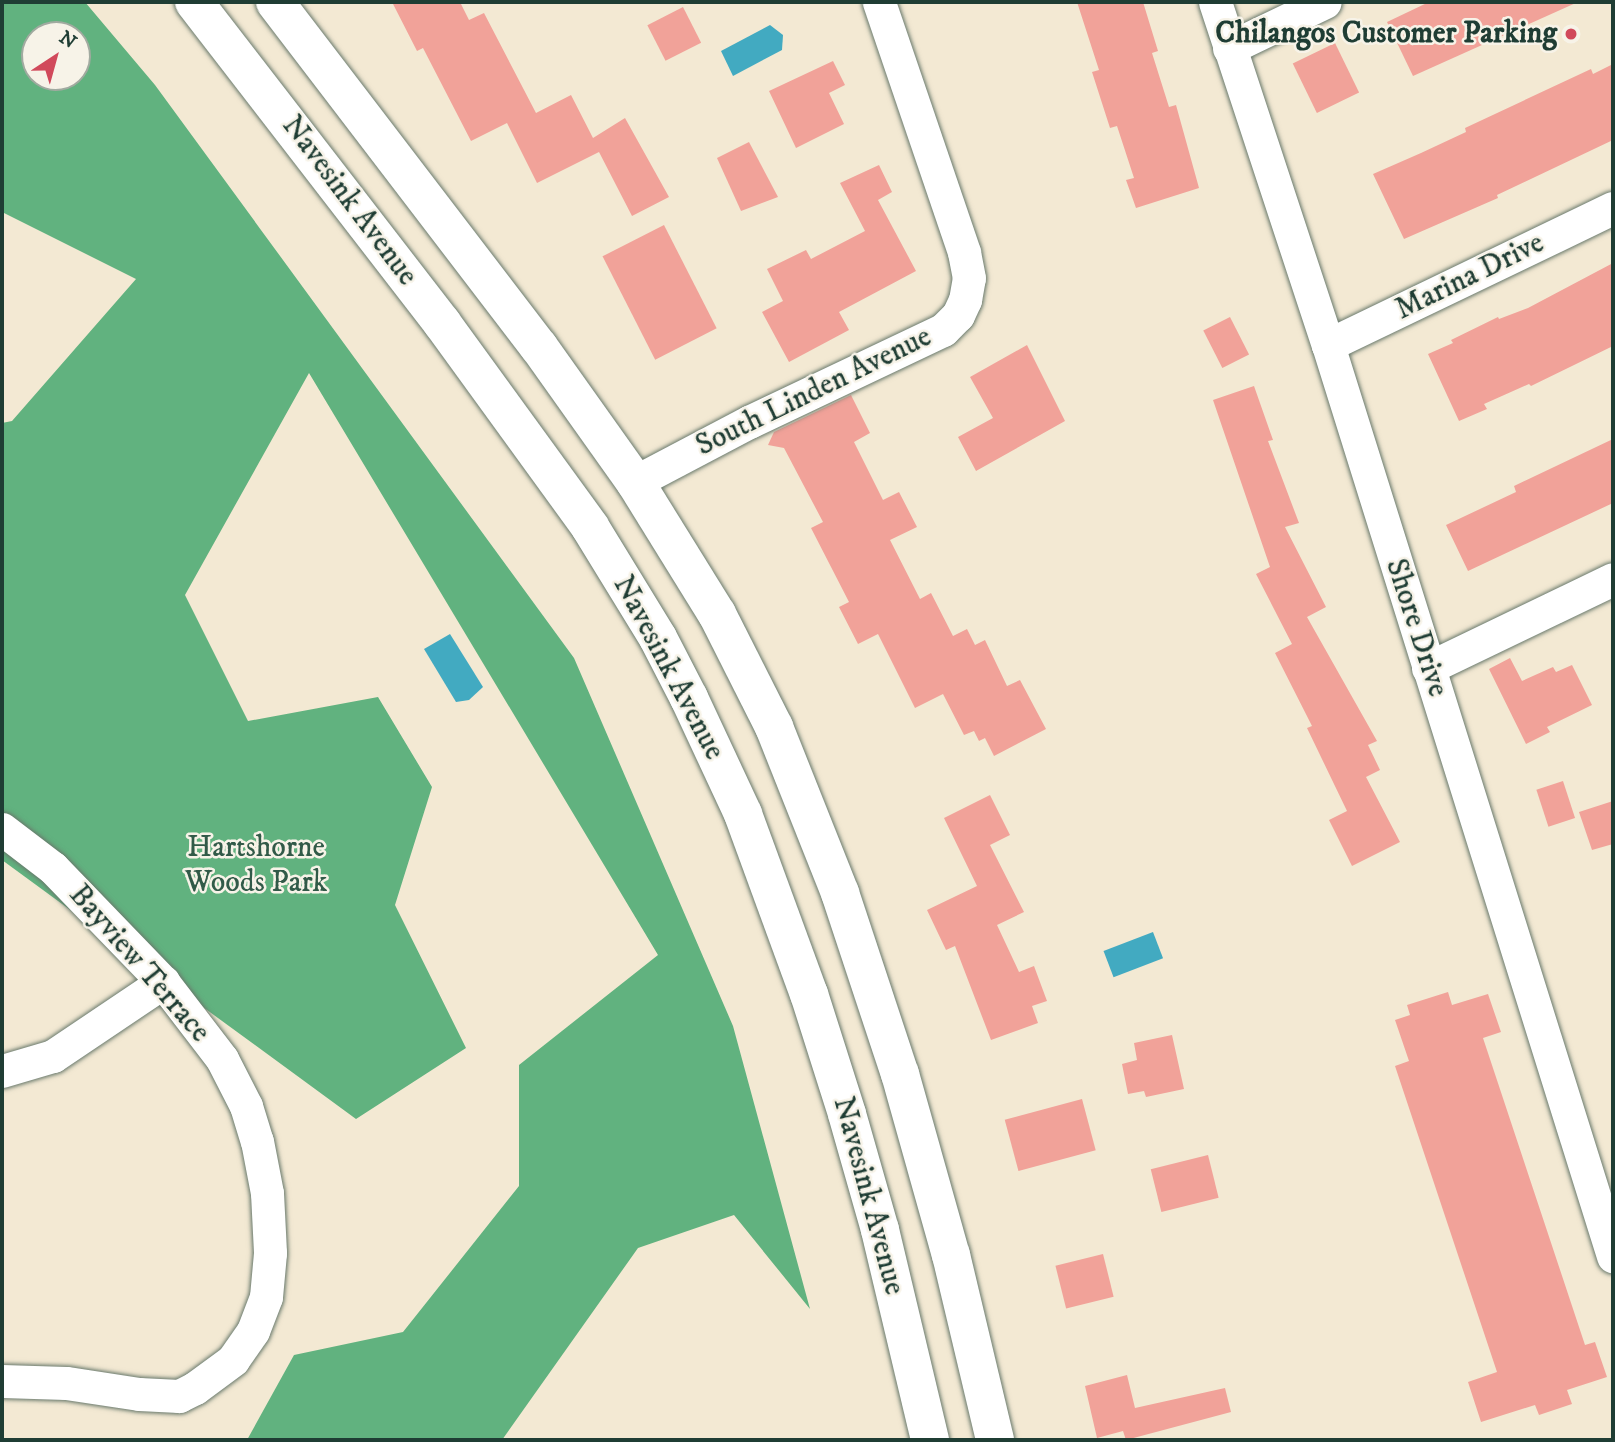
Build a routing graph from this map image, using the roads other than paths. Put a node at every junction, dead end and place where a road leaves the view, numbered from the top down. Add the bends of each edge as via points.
1 (194, 2) edge
2 (275, 2) edge
3 (878, 2) edge
4 (1215, 2) edge
5 (1325, 2) edge
6 (1229, 48) junction
7 (1613, 208) edge
8 (1328, 345) junction
9 (635, 482) junction
10 (1613, 579) edge
11 (1428, 668) junction
12 (2, 829) edge
13 (163, 982) junction
14 (2, 1071) edge
15 (1613, 1256) edge
16 (2, 1381) edge
17 (930, 1440) edge
18 (995, 1440) edge

1 - 17 highway, Navesink Avenue via 425,301 566,493 658,638 690,698 743,814 848,1114
2 - 9 highway, Navesink Avenue via 539,346
3 - 9 street, South Linden Avenue via 964,252 969,278 961,307 943,330
4 - 6 street, Shore Drive
5 - 6 street
6 - 8 street, Shore Drive
7 - 8 street, Marina Drive
8 - 11 street, Shore Drive
9 - 18 highway, Navesink Avenue via 723,625 774,727 840,893 900,1074
10 - 11 street
11 - 15 street, Shore Drive
12 - 13 street, Bayview Terrace via 53,867
13 - 14 street via 53,1056
13 - 16 street, Bayview Terrace via 222,1059 246,1106 257,1141 267,1193 270,1253 267,1286 253,1331 233,1360 179,1396

